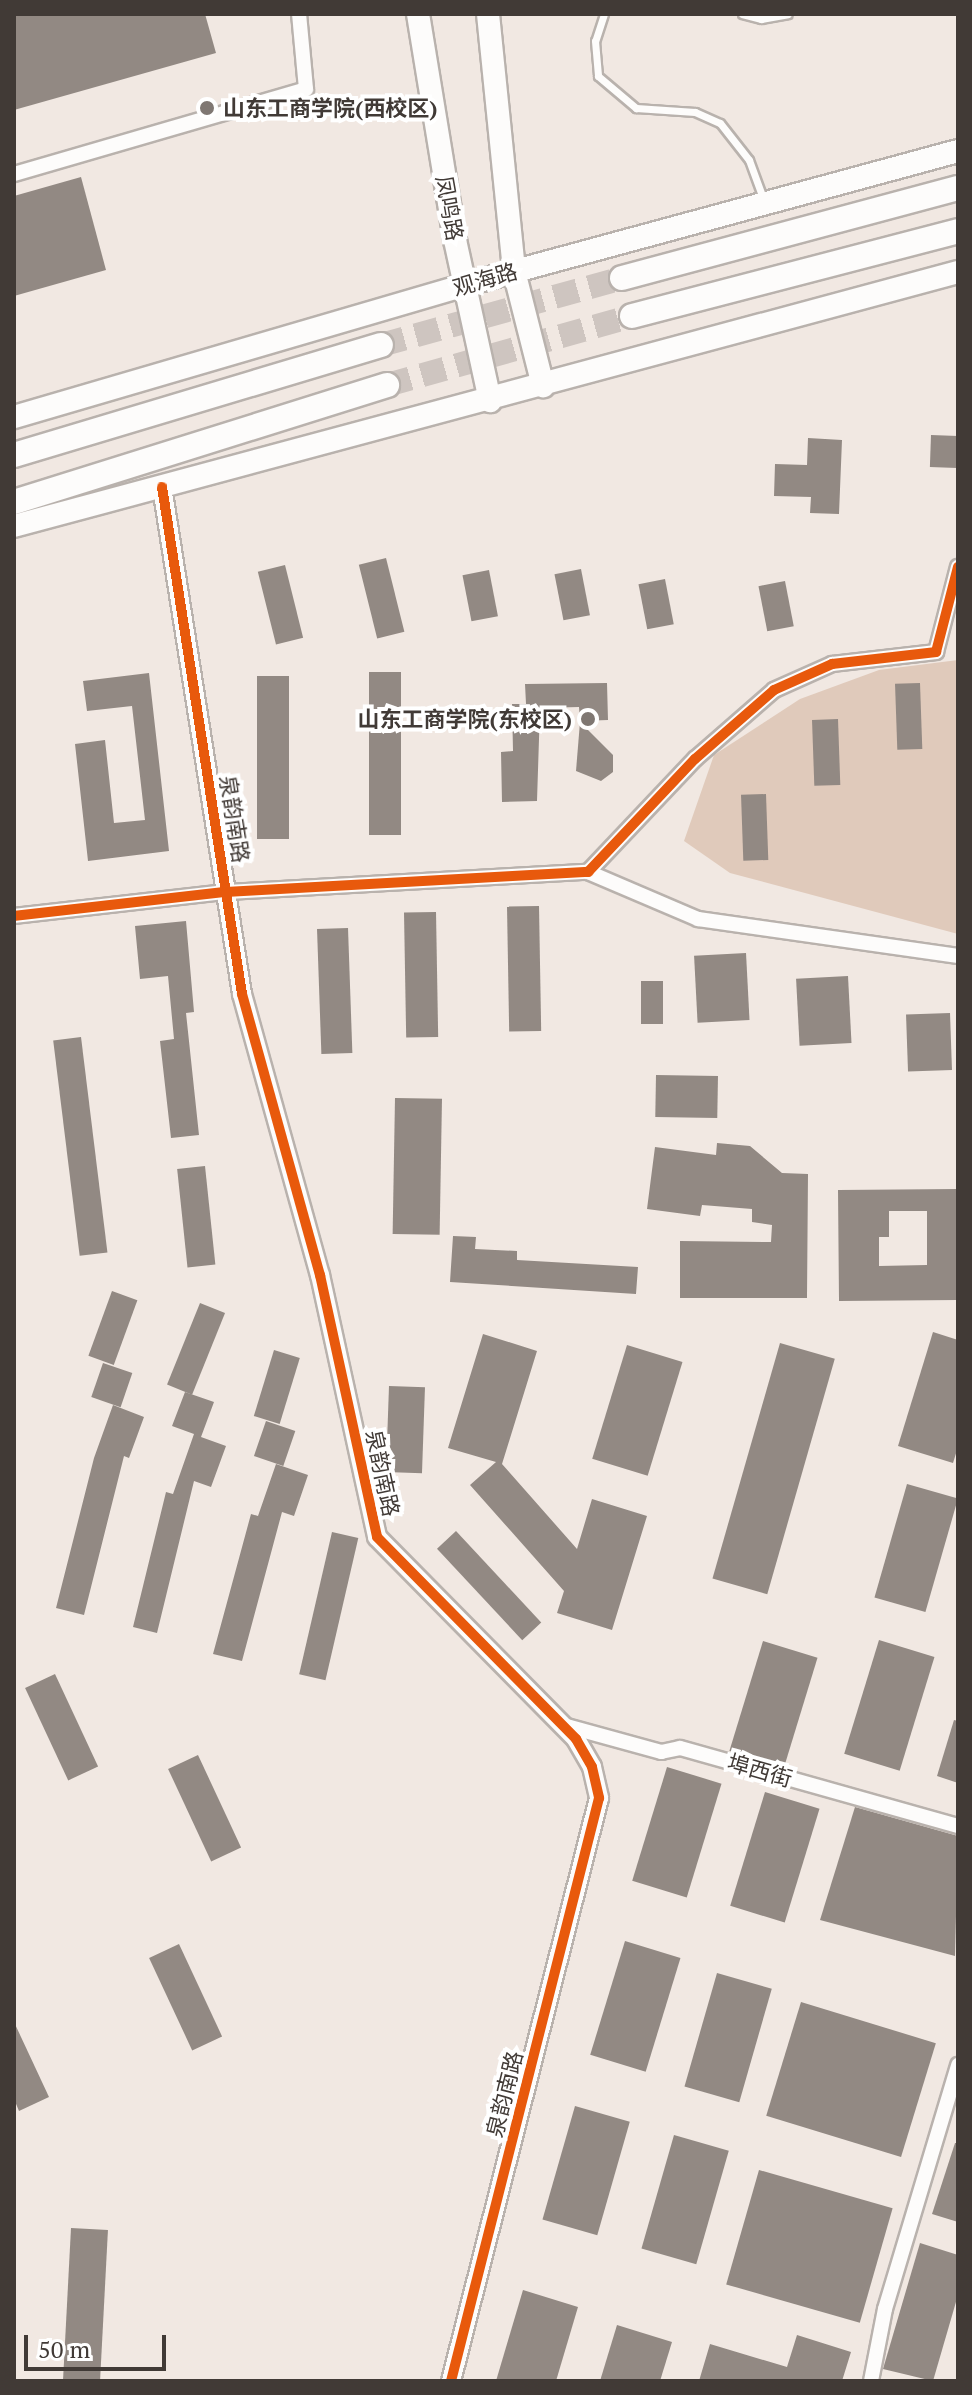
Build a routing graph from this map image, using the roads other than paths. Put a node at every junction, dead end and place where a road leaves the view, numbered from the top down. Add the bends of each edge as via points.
1 (299, 14) edge
2 (418, 14) edge
3 (488, 14) edge
4 (604, 14) edge
5 (742, 14) edge
6 (788, 14) edge
7 (958, 151) edge
8 (14, 174) edge
9 (958, 188) edge
10 (765, 203) junction
11 (958, 231) edge
12 (514, 271) junction
13 (958, 272) edge
14 (622, 278) tunnel mouth
15 (464, 285) junction
16 (632, 316) tunnel mouth
17 (381, 345) tunnel mouth
18 (387, 385) tunnel mouth
19 (543, 386) junction
20 (490, 401) junction
21 (14, 417) edge
22 (14, 455) edge
23 (162, 487) junction
24 (14, 502) edge
25 (14, 526) edge
26 (958, 567) edge
27 (588, 872) junction
28 (226, 892) junction
29 (14, 916) edge
30 (958, 956) edge
31 (562, 1725) junction
32 (958, 1826) edge
33 (958, 2065) edge
34 (451, 2381) edge
35 (871, 2381) edge

1 - 8 street via 306,89
2 - 15 main road, 凤鸣路
3 - 12 main road
4 - 10 lane via 595,41 598,76 636,108 695,112 720,123 749,160
5 - 6 lane via 761,19
7 - 10 main road, 观海路
9 - 14 main road
10 - 12 main road, 观海路
11 - 16 main road
12 - 15 main road, 观海路
12 - 19 main road
13 - 19 main road
15 - 20 main road, 凤鸣路
15 - 21 main road, 观海路
17 - 22 main road
18 - 24 main road
19 - 20 main road
20 - 23 main road
23 - 25 main road
23 - 28 street, 泉韵南路
26 - 27 street via 936,652 832,664 774,690 695,759
27 - 28 street
27 - 30 street via 698,919
28 - 29 street
28 - 31 street, 泉韵南路 via 242,994 320,1275 377,1537
31 - 32 street, 埠西街 via 661,1752 680,1748
31 - 34 street, 泉韵南路 via 592,1767 599,1798
33 - 35 street via 885,2309

